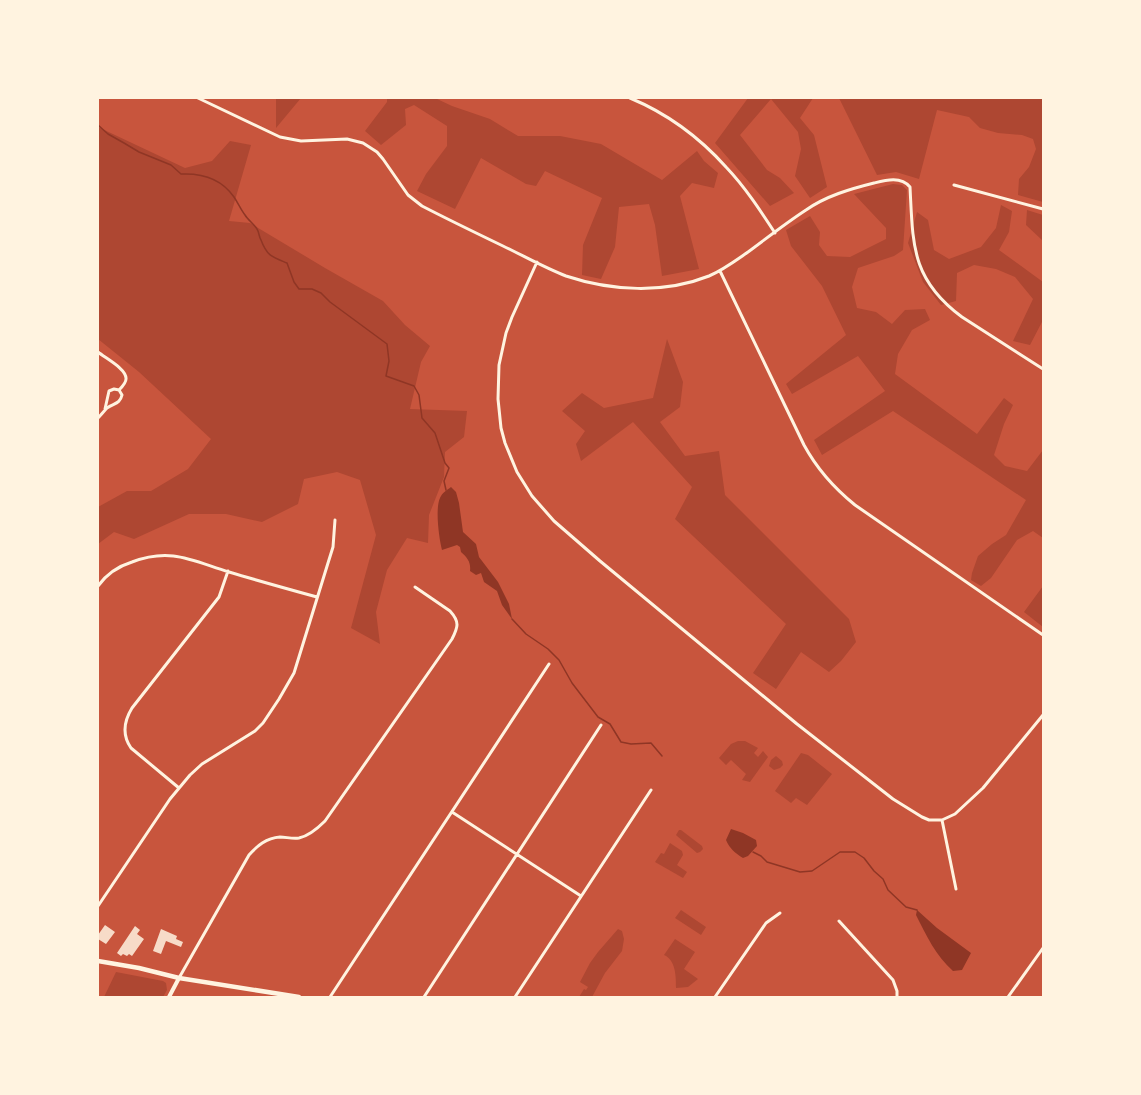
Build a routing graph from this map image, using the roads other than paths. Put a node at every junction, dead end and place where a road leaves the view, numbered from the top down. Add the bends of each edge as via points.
1 (198, 98) edge
2 (630, 98) edge
3 (954, 185) dead end
4 (1043, 209) edge
5 (775, 232) junction
6 (537, 262) junction
7 (720, 271) junction
8 (98, 352) edge
9 (1043, 369) edge
10 (119, 390) junction
11 (105, 409) junction
12 (98, 418) edge
13 (335, 520) dead end
14 (228, 572) junction
15 (98, 586) edge
16 (415, 587) dead end
17 (317, 597) junction
18 (1043, 635) edge
19 (549, 664) dead end
20 (1043, 716) edge
21 (601, 725) dead end
22 (179, 788) junction
23 (651, 790) dead end
24 (452, 812) junction
25 (942, 820) junction
26 (517, 854) junction
27 (956, 889) dead end
28 (581, 896) junction
29 (98, 906) edge
30 (780, 913) dead end
31 (839, 921) dead end
32 (1043, 948) edge
33 (98, 962) edge
34 (179, 978) junction
35 (170, 997) edge
36 (299, 997) edge
37 (330, 997) edge
38 (424, 997) edge
39 (515, 997) edge
40 (715, 997) edge
41 (897, 997) edge
42 (1008, 997) edge

1 - 6 street via 280,137 301,141 347,139 363,143 383,159 404,190 424,208
2 - 5 street via 666,117 711,152 751,197
3 - 4 street
5 - 7 street
5 - 9 street via 807,209 842,192 882,181 906,182 910,187 916,256 935,292 962,317
6 - 7 street via 582,281 632,288 682,284
6 - 25 street via 506,333 498,378 499,412 505,443 517,472 532,496 554,521 600,561 874,786 892,800 928,820
7 - 18 street via 804,446 830,483 859,508
8 - 10 street via 125,374 125,384
10 - 11 street via 114,388 109,391
10 - 11 street via 121,400
11 - 12 street
13 - 17 street via 333,547
14 - 15 street via 188,558 150,556 126,564 107,576
14 - 17 street
14 - 22 street via 218,597 132,708 126,720 125,735 131,748
16 - 34 street via 454,616 457,628 452,639 325,822 299,838 272,838 256,847 249,855
17 - 22 street via 294,673 263,723 255,731 202,764
19 - 24 street
20 - 25 street via 975,796 956,814
21 - 26 street
22 - 29 street
23 - 28 street
24 - 26 street
24 - 37 street
25 - 27 street
26 - 28 street
26 - 38 street
28 - 39 street
30 - 40 street via 766,923
31 - 41 street via 893,980
32 - 42 street
33 - 34 main road via 139,968
34 - 35 main road
34 - 36 main road

